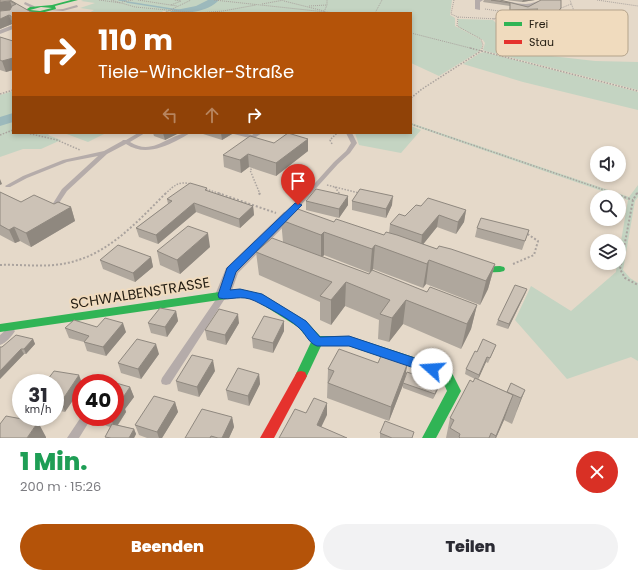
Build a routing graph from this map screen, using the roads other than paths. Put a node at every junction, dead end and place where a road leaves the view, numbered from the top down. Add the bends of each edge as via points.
1 (480, 0) edge
2 (497, 0) edge
3 (542, 0) edge
4 (76, 3) edge
5 (528, 6) junction
6 (478, 9) road end
7 (30, 10) edge
8 (533, 10) edge
9 (12, 27) edge
10 (0, 32) edge
11 (140, 134) edge
12 (185, 134) edge
13 (240, 134) edge
14 (258, 134) edge
15 (350, 134) edge
16 (125, 141) junction
17 (104, 153) junction
18 (8, 186) dead end
19 (55, 205) edge
20 (289, 218) joint
21 (460, 266) edge
22 (500, 269) road end
23 (223, 295) junction
24 (15, 326) junction
25 (0, 328) edge
26 (0, 341) edge
27 (317, 341) junction
28 (166, 381) dead end
29 (81, 426) edge
30 (73, 438) edge
31 (267, 438) edge
32 (429, 438) edge

1 - 6 street via 477,1
2 - 5 street
3 - 5 street
4 - 7 street
5 - 8 street
9 - 10 street
11 - 16 lane
12 - 16 lane via 146,150 132,147
13 - 14 lane via 253,137
15 - 20 lane via 354,143 348,152
16 - 17 lane
17 - 18 lane via 65,161
17 - 19 lane via 64,190
20 - 23 street via 231,271
21 - 22 street via 475,270
23 - 24 street, SCHWALBENSTRASSE
23 - 27 street, SCHWALBENSTRASSE via 240,293 258,297 302,324
23 - 28 lane
24 - 25 street, SCHWALBENSTRASSE
24 - 26 lane
27 - 31 street via 294,391
27 - 32 street via 349,341 446,373 458,392
29 - 30 lane

